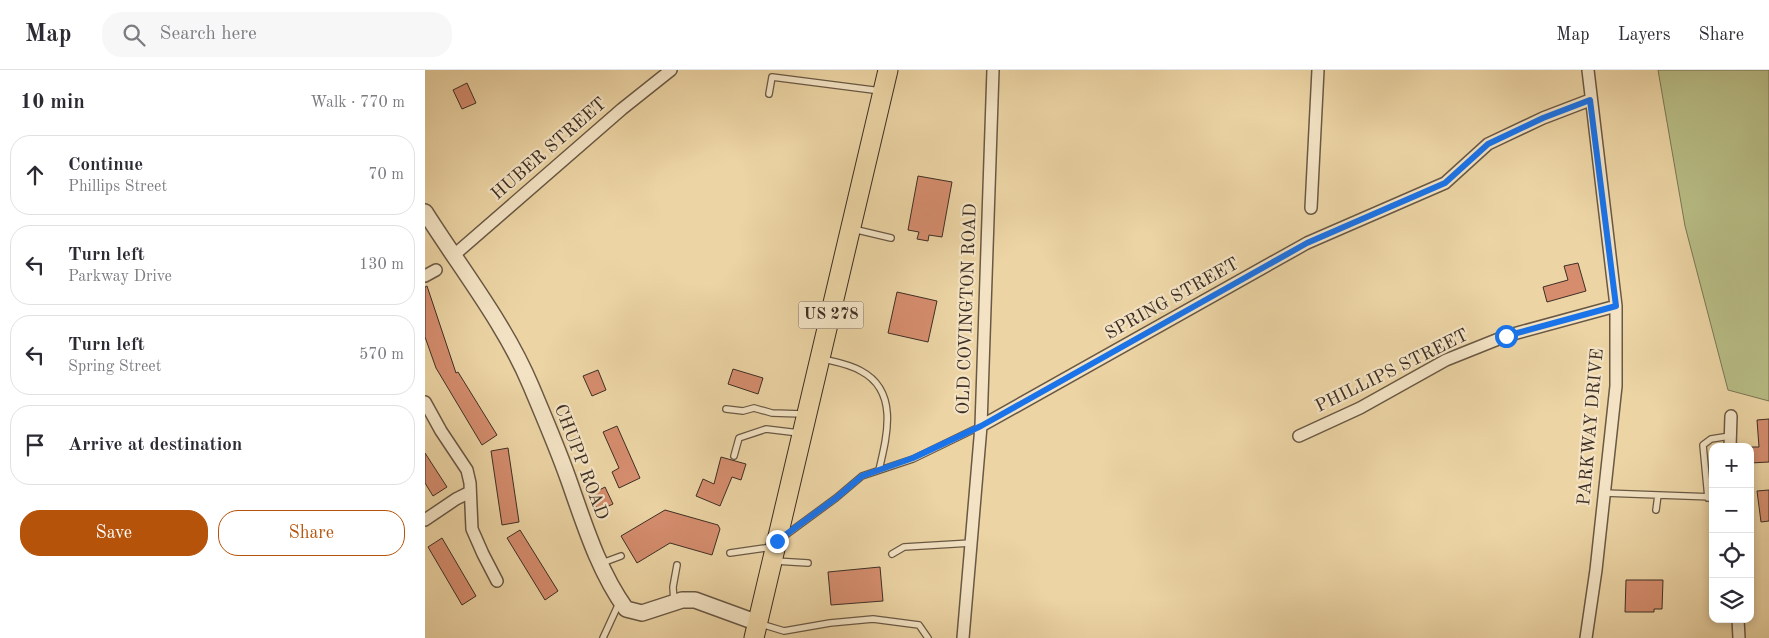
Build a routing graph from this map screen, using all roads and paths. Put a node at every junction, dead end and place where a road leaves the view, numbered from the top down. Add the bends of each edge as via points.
1 (671, 70) edge
2 (888, 70) edge
3 (993, 70) edge
4 (1319, 70) edge
5 (1588, 70) edge
6 (883, 92) junction
7 (769, 94) dead end
8 (1590, 100) junction
9 (1311, 208) dead end
10 (425, 212) edge
11 (851, 228) junction
12 (891, 238) dead end
13 (453, 256) junction
14 (436, 270) dead end
15 (425, 276) edge
16 (1616, 306) junction
17 (821, 358) junction
18 (425, 402) edge
19 (727, 409) dead end
20 (808, 414) junction
21 (1731, 416) dead end
22 (981, 426) junction
23 (803, 434) junction
24 (1299, 436) dead end
25 (1730, 441) edge
26 (734, 456) dead end
27 (879, 470) junction
28 (1709, 490) edge
29 (470, 492) junction
30 (1604, 493) junction
31 (1657, 495) junction
32 (1709, 498) edge
33 (1656, 510) dead end
34 (425, 520) edge
35 (971, 543) junction
36 (775, 549) junction
37 (730, 553) dead end
38 (892, 554) dead end
39 (621, 556) dead end
40 (808, 563) dead end
41 (600, 564) junction
42 (677, 565) dead end
43 (497, 581) dead end
44 (620, 601) junction
45 (674, 603) junction
46 (1738, 623) edge
47 (756, 631) edge
48 (603, 638) edge
49 (928, 638) edge
50 (963, 638) edge
51 (1586, 638) edge
52 (1739, 638) edge

1 - 13 street, HUBER STREET
2 - 6 main road, US 278
3 - 22 street, OLD COVINGTON ROAD
4 - 9 street
5 - 8 street, PARKWAY DRIVE
6 - 7 lane via 772,77
6 - 11 main road, US 278
8 - 16 street, PARKWAY DRIVE
8 - 22 street, SPRING STREET via 1488,144 1445,183 1307,243
10 - 13 street, CHUPP ROAD
11 - 12 lane
11 - 17 main road, US 278
13 - 41 street, CHUPP ROAD via 509,341 531,384
14 - 15 street
16 - 24 street, PHILLIPS STREET via 1506,336 1446,360 1360,408
16 - 30 street, PARKWAY DRIVE via 1615,386
17 - 20 main road, US 278
17 - 27 lane via 861,371 882,392 888,409 888,425
18 - 29 street via 467,470
19 - 20 lane via 743,411 754,408 771,413
20 - 23 main road, US 278
21 - 25 street
22 - 27 lane, SPRING STREET
22 - 35 street, OLD COVINGTON ROAD
23 - 26 lane via 766,429 739,438
23 - 36 main road, US 278
25 - 28 lane via 1711,438 1703,445
27 - 36 lane, SPRING STREET via 862,476
29 - 34 street
29 - 43 street via 472,529
30 - 31 lane
30 - 51 street, PARKWAY DRIVE
31 - 32 lane
31 - 33 lane
35 - 38 lane via 904,547
35 - 50 street, OLD COVINGTON ROAD
36 - 37 lane
36 - 40 lane
36 - 47 main road, US 278
39 - 41 lane
41 - 44 street, CHUPP ROAD
42 - 45 lane
44 - 45 street, CHUPP ROAD via 626,609 641,613
44 - 48 lane
45 - 47 street, CHUPP ROAD via 695,600
46 - 52 street
47 - 49 lane via 784,631 873,619 919,625

